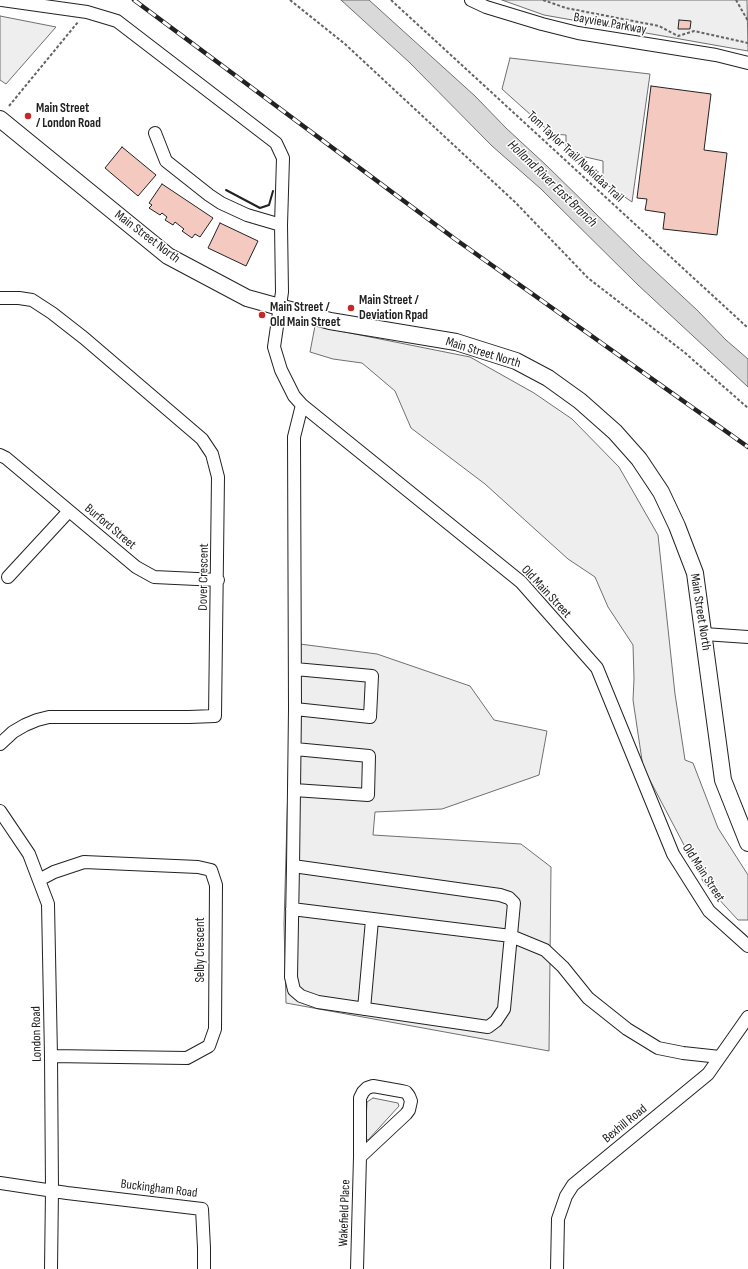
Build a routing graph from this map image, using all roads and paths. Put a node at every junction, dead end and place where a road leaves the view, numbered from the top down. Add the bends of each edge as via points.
1 (2, 0) edge
2 (290, 0) edge
3 (391, 0) edge
4 (471, 0) edge
5 (543, 0) edge
6 (736, 0) edge
7 (87, 12) junction
8 (748, 21) edge
9 (748, 43) edge
10 (748, 63) edge
11 (4, 113) edge
12 (155, 133) dead end
13 (281, 225) junction
14 (0, 298) edge
15 (280, 307) junction
16 (748, 328) edge
17 (302, 406) junction
18 (748, 408) edge
19 (0, 455) edge
20 (69, 511) junction
21 (8, 577) dead end
22 (218, 580) junction
23 (704, 634) junction
24 (748, 637) edge
25 (296, 670) junction
26 (295, 709) junction
27 (0, 744) edge
28 (295, 749) junction
29 (294, 790) junction
30 (0, 811) edge
31 (748, 843) edge
32 (293, 866) junction
33 (39, 880) junction
34 (292, 909) junction
35 (372, 920) junction
36 (511, 936) junction
37 (748, 946) edge
38 (364, 1009) junction
39 (748, 1017) edge
40 (51, 1056) junction
41 (720, 1057) junction
42 (360, 1157) junction
43 (0, 1182) edge
44 (52, 1190) junction
45 (50, 1269) edge
46 (204, 1269) edge
47 (357, 1269) edge
48 (557, 1269) edge

1 - 7 street, Old Main Street
2 - 18 path via 357,54 516,203 588,278 684,352
3 - 16 path, Tom Taylor Trail/Nokiidaa Trail
4 - 10 street, Bayview Parkway via 486,7 578,33 716,55
5 - 9 path via 566,8 659,26 678,36 694,31
6 - 8 path
7 - 11 path
7 - 13 street, Old Main Street via 117,21 276,143 283,158
11 - 15 main road, Main Street North via 168,256 247,298
12 - 13 street via 166,161 209,195 248,215
13 - 15 street, Old Main Street
14 - 22 street, Dover Crescent via 34,295 202,439 212,454 218,477
15 - 17 street, Old Main Street via 274,347 281,370
15 - 23 main road, Main Street North via 330,321 464,344 516,361 548,378 580,401 615,432 639,459 661,492 695,573
17 - 25 street via 294,437
17 - 37 street, Old Main Street via 521,582 597,668 673,854 709,911
19 - 20 street, Burford Street
20 - 21 street
20 - 22 street, Burford Street via 136,567 154,577
22 - 27 street, Dover Crescent via 215,716 48,717 25,725
23 - 24 street
23 - 31 main road, Main Street North via 723,780
25 - 26 street
25 - 26 street via 372,676 370,717
26 - 28 street
28 - 29 street
28 - 29 street via 369,756 368,795
29 - 32 street
30 - 33 street, London Road via 29,854
32 - 34 street
32 - 36 street via 509,898 514,903
33 - 40 street, London Road via 48,904
33 - 40 street, Selby Crescent via 84,862 198,867 211,870 216,885 215,1029 209,1046 186,1058
34 - 35 street
34 - 38 street via 291,976 294,990 301,996 318,1002
35 - 36 street
35 - 38 street
36 - 38 street via 504,1009 488,1027
36 - 41 street via 545,950 563,967 588,998 658,1048
39 - 41 street, Bexhill Road
40 - 44 street, London Road
41 - 48 street, Bexhill Road via 708,1074 573,1185 558,1219
42 - 42 street, Wakefield Place via 406,1114 411,1101 406,1092 373,1086 363,1092 359,1104
42 - 47 street, Wakefield Place
43 - 44 street
44 - 45 street, London Road
44 - 46 street, Buckingham Road via 202,1209

